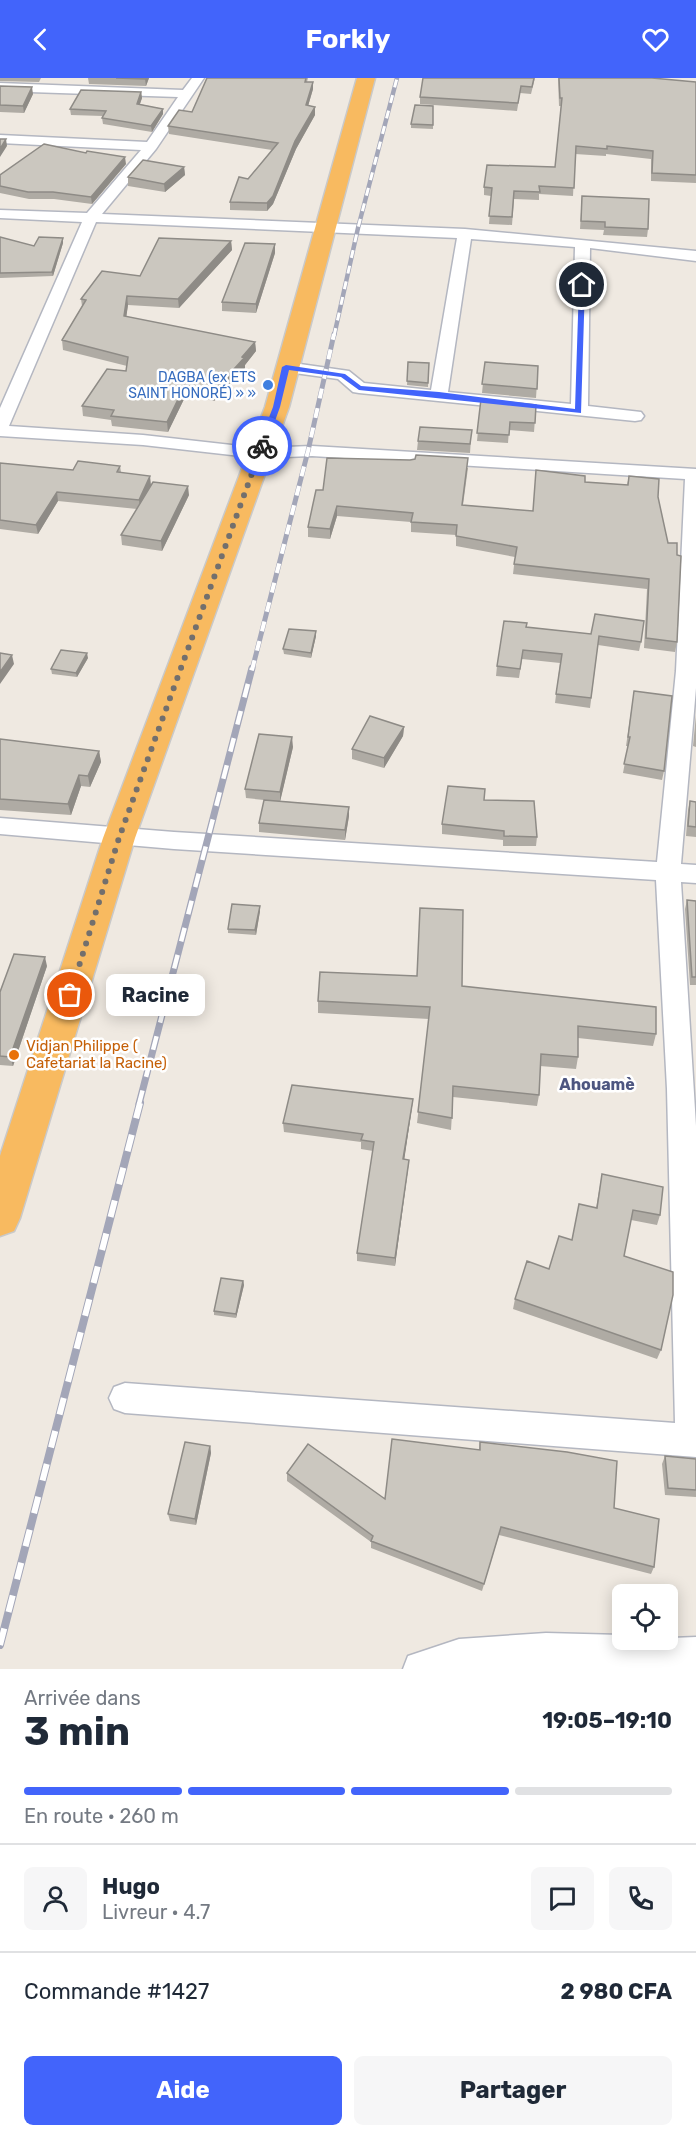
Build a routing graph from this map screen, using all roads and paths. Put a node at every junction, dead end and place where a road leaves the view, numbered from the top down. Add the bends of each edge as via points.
1 (198, 78) edge
2 (366, 78) edge
3 (77, 84) edge
4 (0, 87) edge
5 (189, 94) junction
6 (0, 139) edge
7 (151, 146) junction
8 (0, 214) edge
9 (91, 218) junction
10 (326, 226) junction
11 (465, 233) junction
12 (583, 243) junction
13 (696, 256) edge
14 (286, 367) junction
15 (439, 394) junction
16 (579, 412) junction
17 (634, 416) dead end
18 (0, 430) edge
19 (259, 453) junction
20 (695, 474) edge
21 (0, 826) edge
22 (119, 838) junction
23 (668, 872) junction
24 (696, 874) edge
25 (0, 1218) edge
26 (125, 1398) dead end
27 (694, 1441) edge
28 (696, 1655) edge
29 (421, 1669) edge

1 - 5 street
2 - 10 highway
3 - 4 street
3 - 5 street
5 - 7 street
6 - 7 street
7 - 9 street
8 - 9 street
9 - 10 street
9 - 18 street
10 - 11 street
10 - 14 highway
11 - 12 street
11 - 15 street
12 - 13 street
12 - 16 street
14 - 15 street via 343,375 359,388
14 - 19 highway via 277,407
15 - 16 street
16 - 17 street
18 - 19 street
19 - 20 street via 312,451
19 - 22 highway
20 - 23 street via 687,671
21 - 22 street
22 - 23 street
22 - 25 highway
23 - 24 street
23 - 27 street via 681,1089
26 - 27 street
28 - 29 street via 546,1651 459,1657

